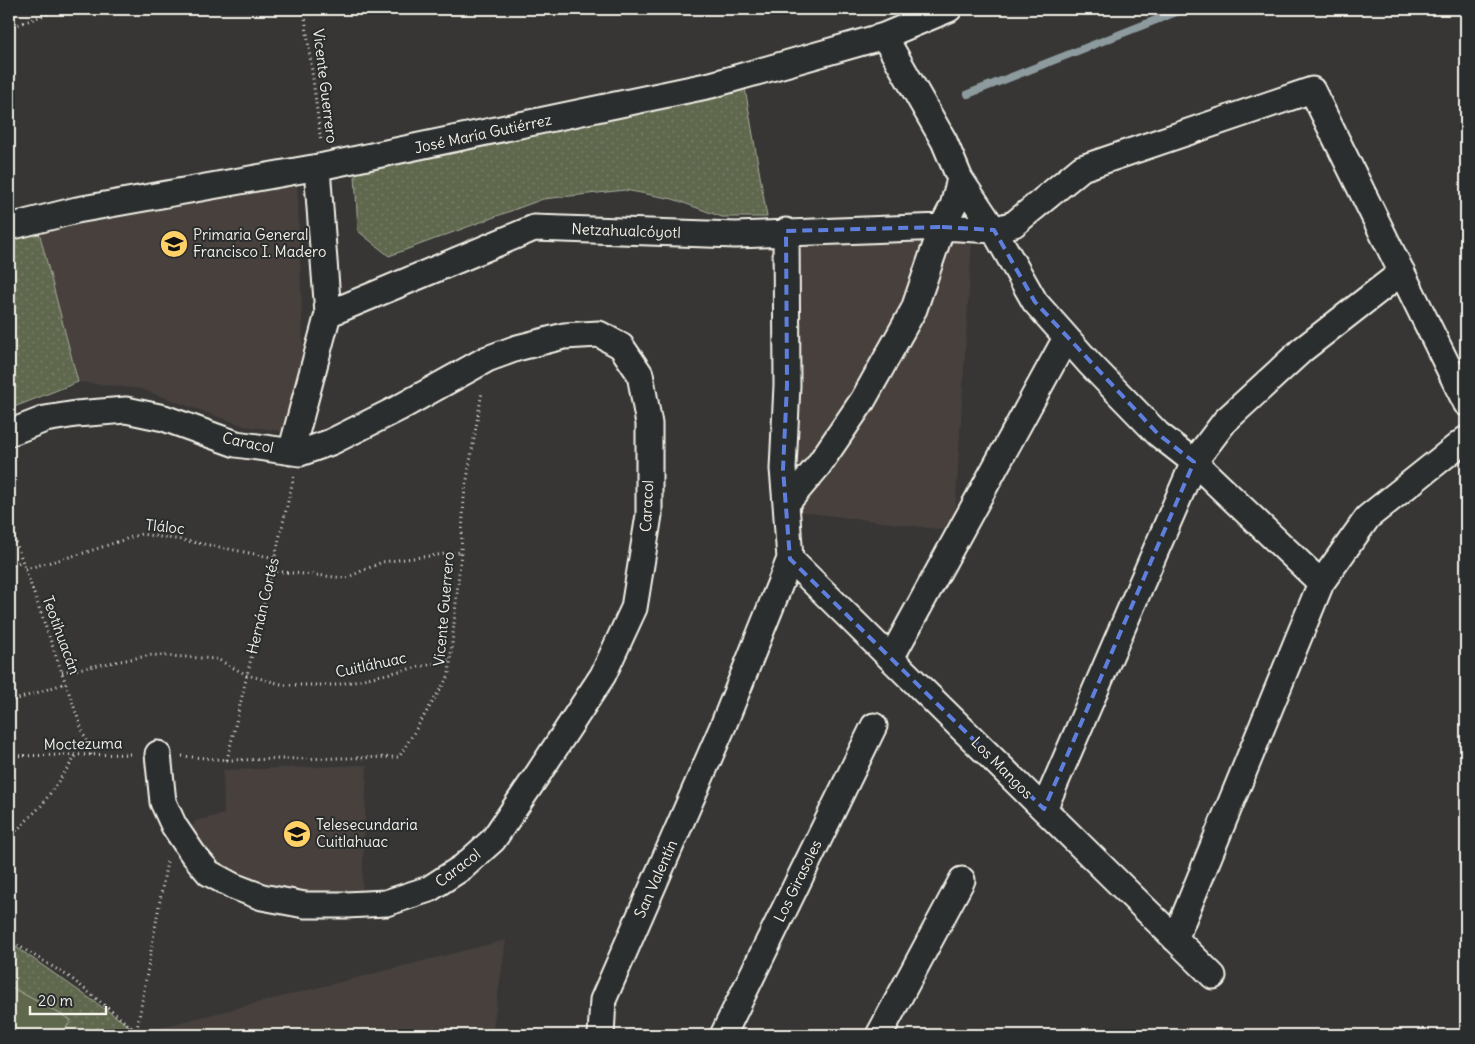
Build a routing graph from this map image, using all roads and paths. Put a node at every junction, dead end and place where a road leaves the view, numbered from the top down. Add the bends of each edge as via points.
1 (61, 9) edge
2 (304, 9) edge
3 (945, 10) edge
4 (9, 28) edge
5 (884, 36) junction
6 (321, 167) junction
7 (960, 179) junction
8 (942, 227) junction
9 (9, 228) edge
10 (994, 230) junction
11 (786, 231) junction
12 (1402, 272) junction
13 (328, 314) junction
14 (1066, 338) junction
15 (487, 359) junction
16 (1466, 403) edge
17 (9, 433) edge
18 (1466, 439) edge
19 (295, 452) junction
20 (1194, 462) junction
21 (786, 504) junction
22 (9, 522) edge
23 (461, 552) junction
24 (275, 558) junction
25 (790, 559) junction
26 (22, 561) junction
27 (9, 567) edge
28 (25, 569) junction
29 (272, 571) junction
30 (1321, 583) junction
31 (891, 658) junction
32 (451, 660) junction
33 (62, 672) junction
34 (247, 675) junction
35 (66, 683) junction
36 (9, 702) edge
37 (874, 726) dead end
38 (158, 754) junction
39 (92, 755) junction
40 (9, 756) edge
41 (76, 756) junction
42 (227, 760) junction
43 (1044, 809) junction
44 (174, 826) junction
45 (9, 838) edge
46 (962, 880) dead end
47 (1175, 939) junction
48 (9, 940) edge
49 (1213, 976) dead end
50 (136, 1033) edge
51 (601, 1035) edge
52 (723, 1035) edge
53 (879, 1035) edge

1 - 4 path
2 - 6 path, Vicente Guerrero
3 - 5 street, José María Gutiérrez
5 - 6 street, José María Gutiérrez via 711,85
5 - 7 street via 944,141
6 - 9 street, José María Gutiérrez via 77,210
6 - 13 street
7 - 8 street via 953,206
7 - 10 street
8 - 10 street, Netzahualcóyotl
8 - 11 street, Netzahualcóyotl
8 - 21 street via 914,309 863,400 818,466
10 - 12 street via 1014,224 1082,168 1312,90
10 - 14 street via 1035,302
11 - 13 street, Netzahualcóyotl via 736,235 534,228
11 - 21 street via 788,385 783,469
12 - 16 street
12 - 20 street via 1302,350 1225,421
13 - 19 street
14 - 20 street via 1158,434
14 - 31 street
15 - 19 street, Caracol via 331,442
15 - 23 path, Vicente Guerrero via 464,497
15 - 44 street, Caracol via 564,336 599,334 621,346 640,374 648,424 649,515 634,608 603,675 536,777 493,840 463,867 430,889 386,903 305,905 262,897 209,873
17 - 19 street, Caracol via 45,419 126,410 164,418 236,444
18 - 30 street via 1368,518
19 - 24 path, Hernán Cortés
20 - 30 street
20 - 43 street
21 - 25 street
22 - 26 path, Teotihuacán
23 - 29 path via 382,562 346,578
23 - 32 path, Vicente Guerrero
24 - 28 path, Tláloc via 142,534
24 - 29 path, Hernán Cortés
25 - 31 street, Los Mangos
25 - 51 street, San Valentín via 723,726 603,1000
26 - 27 path
26 - 28 path, Teotihuacán
28 - 33 path, Teotihuacán
29 - 34 path, Hernán Cortés
30 - 47 street
31 - 43 street, Los Mangos
32 - 34 path, Cuitláhuac via 336,685 285,685
32 - 42 path, Vicente Guerrero via 449,675 399,757
33 - 34 path, Cuitláhuac via 152,655 217,658
33 - 35 path, Teotihuacán
34 - 42 path, Hernán Cortés
35 - 36 path
35 - 39 path, Teotihuacán
37 - 52 street, Los Girasoles
38 - 39 path, Moctezuma
38 - 42 path, Vicente Guerrero
38 - 44 street, Caracol via 163,802
39 - 41 path, Moctezuma
40 - 41 path, Moctezuma
41 - 45 path via 42,805
43 - 47 street, Los Mangos
44 - 50 path
46 - 53 street
47 - 49 street, Los Mangos
48 - 50 path via 71,978

